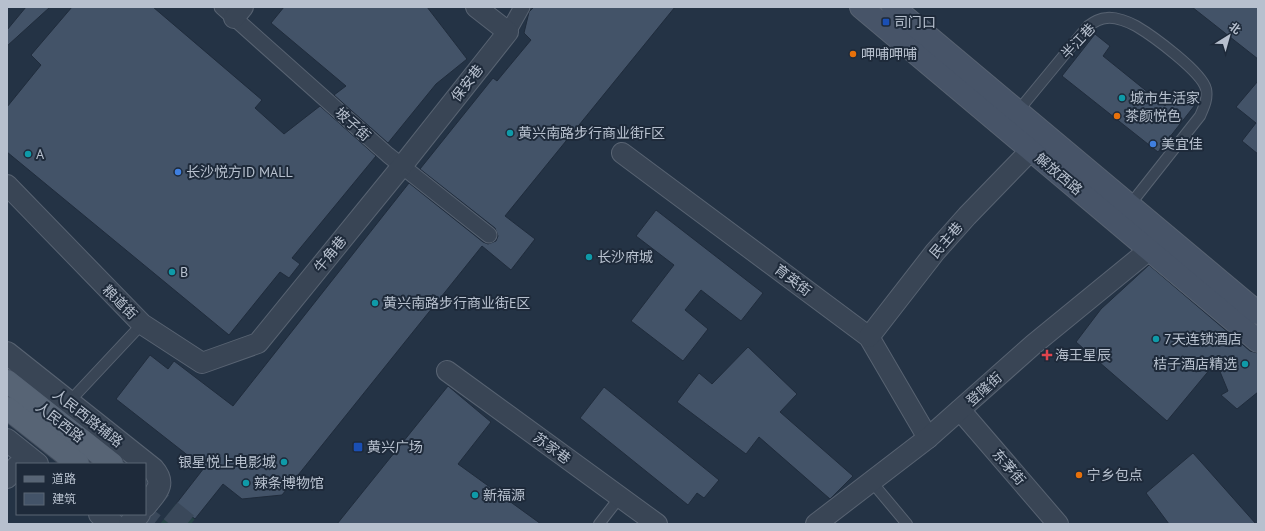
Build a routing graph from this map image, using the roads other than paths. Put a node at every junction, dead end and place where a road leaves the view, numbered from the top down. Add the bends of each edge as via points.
1 (476, 7) edge
2 (522, 7) edge
3 (861, 7) edge
4 (893, 7) edge
5 (233, 11) edge
6 (508, 32) junction
7 (1018, 111) junction
8 (1031, 150) junction
9 (622, 153) dead end
10 (402, 166) junction
11 (7, 185) edge
12 (1129, 206) junction
13 (489, 235) dead end
14 (1149, 250) junction
15 (1258, 313) edge
16 (142, 324) junction
17 (870, 337) junction
18 (1258, 341) edge
19 (258, 343) joint
20 (7, 353) edge
21 (447, 371) dead end
22 (7, 381) edge
23 (69, 402) junction
24 (7, 408) edge
25 (960, 410) junction
26 (928, 438) junction
27 (7, 440) edge
28 (24, 462) edge
29 (77, 463) edge
30 (111, 463) edge
31 (145, 463) edge
32 (146, 463) edge
33 (16, 470) edge
34 (7, 478) edge
35 (871, 482) junction
36 (620, 497) junction
37 (146, 505) edge
38 (101, 515) edge
39 (138, 515) edge
40 (113, 524) edge
41 (130, 524) edge
42 (599, 524) edge
43 (657, 524) edge
44 (816, 524) edge
45 (907, 524) edge
46 (1058, 524) edge

1 - 6 street
2 - 6 street
3 - 8 main road, 解放西路
4 - 7 main road, 解放西路
5 - 10 street, 坡子街
6 - 10 street, 保安巷
7 - 12 main road, 解放西路
7 - 12 lane, 半江巷 via 1088,26 1106,17 1136,26 1192,69 1206,89 1205,106 1200,116
8 - 14 main road, 解放西路
8 - 17 street, 民主巷 via 935,252
9 - 17 street, 育英街
10 - 13 street, 坡子街
10 - 19 street, 牛角巷
11 - 16 street, 粮道街
12 - 15 main road, 解放西路
14 - 18 main road, 解放西路
14 - 25 street, 登隆街 via 1034,344
16 - 19 street, 粮道街 via 202,364
16 - 23 lane
17 - 26 street, 育英街
20 - 23 street, 人民西路辅路
21 - 36 street, 苏家巷
22 - 30 main road, 人民西路
23 - 31 street, 人民西路辅路
24 - 29 main road, 人民西路
25 - 26 street, 登隆街
25 - 46 street, 东茅街
26 - 35 street, 登隆街
27 - 28 street
32 - 37 street, 人民西路辅路 via 160,476 160,484
33 - 34 street
35 - 44 street, 登隆街
35 - 45 lane
36 - 42 lane
36 - 43 street, 苏家巷
38 - 40 street
39 - 41 street

